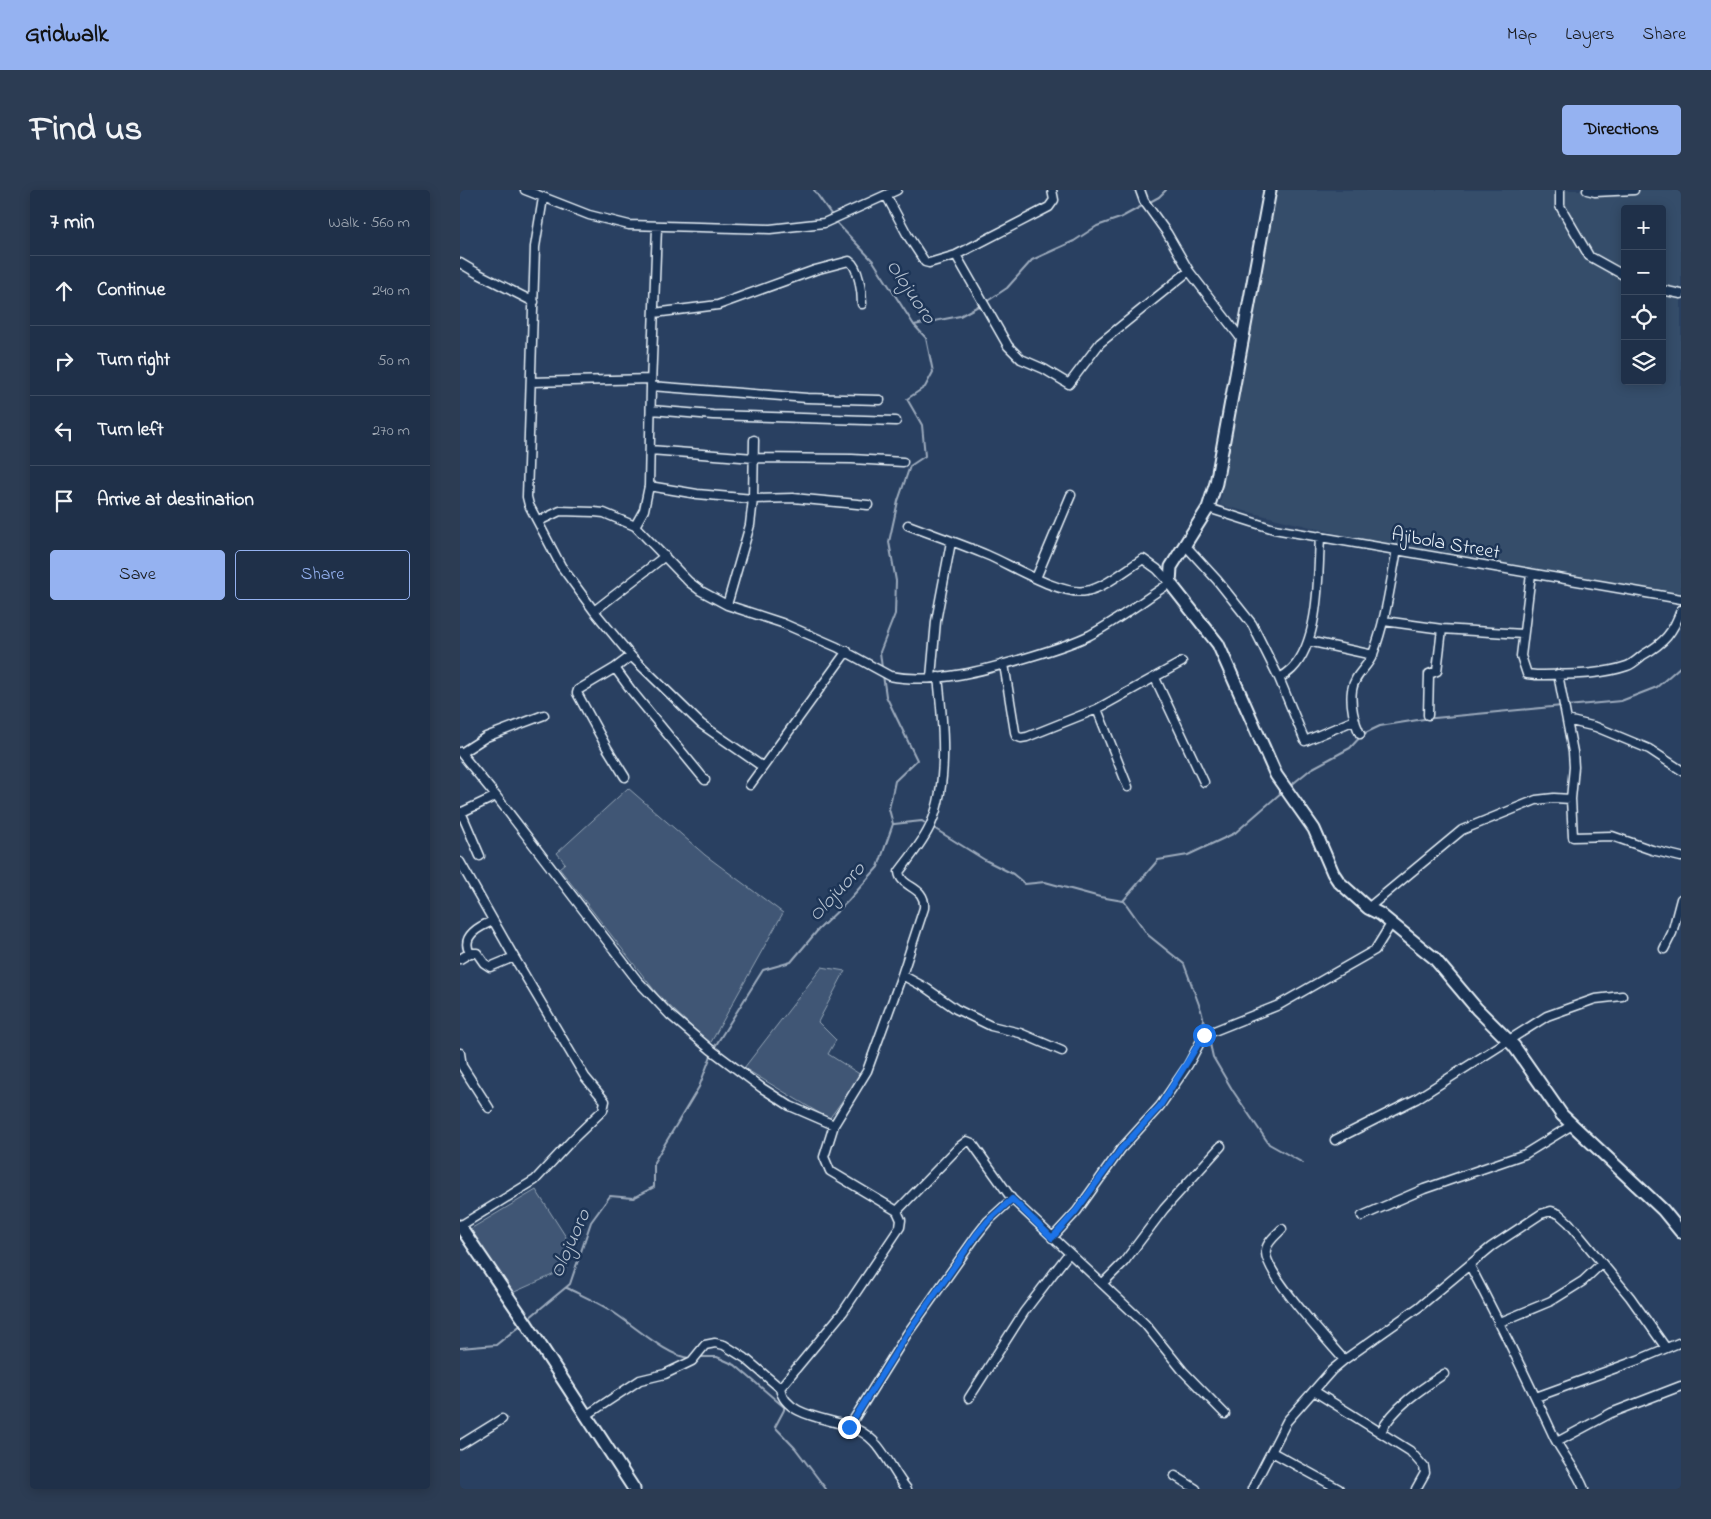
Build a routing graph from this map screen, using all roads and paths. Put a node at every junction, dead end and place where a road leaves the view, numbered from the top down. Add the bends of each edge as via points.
1 (525, 190) edge
2 (897, 190) edge
3 (1052, 190) edge
4 (1140, 190) edge
5 (1270, 190) edge
6 (1560, 190) edge
7 (1588, 190) edge
8 (1634, 190) edge
9 (886, 195) junction
10 (543, 198) junction
11 (657, 227) junction
12 (956, 255) junction
13 (460, 263) edge
14 (1189, 271) junction
15 (1621, 274) edge
16 (1666, 291) edge
17 (1681, 294) edge
18 (534, 302) junction
19 (862, 304) dead end
20 (654, 313) junction
21 (1243, 341) junction
22 (531, 382) junction
23 (651, 383) junction
24 (880, 400) dead end
25 (650, 410) junction
26 (896, 422) dead end
27 (754, 440) dead end
28 (650, 450) junction
29 (754, 458) junction
30 (904, 462) dead end
31 (649, 486) junction
32 (1071, 495) dead end
33 (753, 499) junction
34 (868, 505) dead end
35 (1208, 508) junction
36 (539, 521) junction
37 (908, 525) dead end
38 (635, 526) junction
39 (1320, 536) junction
40 (951, 542) junction
41 (1185, 545) junction
42 (1397, 550) junction
43 (665, 556) junction
44 (1531, 574) junction
45 (1036, 578) junction
46 (1170, 583) junction
47 (1681, 599) edge
48 (727, 605) junction
49 (1681, 610) edge
50 (594, 611) junction
51 (1384, 622) junction
52 (1442, 629) junction
53 (1523, 634) junction
54 (1308, 641) junction
55 (847, 652) junction
56 (1373, 655) junction
57 (631, 656) junction
58 (1182, 662) dead end
59 (1004, 664) junction
60 (615, 668) junction
61 (1558, 674) junction
62 (934, 677) junction
63 (1154, 678) junction
64 (1279, 678) junction
65 (1097, 709) junction
66 (544, 715) dead end
67 (1428, 715) dead end
68 (1355, 720) junction
69 (1567, 720) junction
70 (1360, 734) dead end
71 (461, 752) edge
72 (763, 767) junction
73 (1681, 770) edge
74 (625, 777) dead end
75 (705, 780) dead end
76 (1204, 782) dead end
77 (750, 785) dead end
78 (1128, 787) dead end
79 (496, 796) junction
80 (1571, 799) junction
81 (460, 812) edge
82 (480, 856) dead end
83 (1681, 857) edge
84 (460, 862) edge
85 (1681, 899) edge
86 (1368, 908) junction
87 (493, 920) junction
88 (1391, 924) junction
89 (1664, 949) dead end
90 (470, 953) junction
91 (514, 956) junction
92 (460, 959) edge
93 (902, 975) junction
94 (1622, 996) dead end
95 (1509, 1040) junction
96 (1062, 1051) dead end
97 (460, 1053) edge
98 (489, 1108) dead end
99 (834, 1125) junction
100 (1572, 1125) junction
101 (1335, 1140) dead end
102 (1221, 1146) dead end
103 (1012, 1199) junction
104 (897, 1211) junction
105 (1362, 1216) dead end
106 (460, 1226) edge
107 (1282, 1229) dead end
108 (1681, 1232) edge
109 (1052, 1238) junction
110 (1070, 1253) junction
111 (1602, 1263) junction
112 (1470, 1266) junction
113 (1102, 1282) junction
114 (1498, 1323) junction
115 (1679, 1342) edge
116 (1666, 1348) junction
117 (1681, 1351) edge
118 (1344, 1360) junction
119 (1444, 1374) dead end
120 (1681, 1386) edge
121 (780, 1388) junction
122 (1314, 1391) junction
123 (1536, 1397) junction
124 (969, 1398) dead end
125 (1225, 1414) dead end
126 (587, 1415) junction
127 (502, 1419) dead end
128 (849, 1427) junction
129 (1381, 1431) junction
130 (1557, 1442) junction
131 (460, 1445) edge
132 (1272, 1452) junction
133 (1174, 1476) dead end
134 (1336, 1488) edge
135 (634, 1489) edge
136 (907, 1489) edge
137 (1196, 1489) edge
138 (1252, 1489) edge
139 (1416, 1489) edge
140 (1584, 1489) edge

1 - 10 street
2 - 9 street
3 - 12 street via 1054,200 1049,207
4 - 14 street
5 - 21 street
6 - 15 street via 1560,206 1589,256
7 - 8 street
9 - 11 street via 824,222 770,229
9 - 12 street via 925,262
10 - 11 street via 611,221
10 - 18 street via 535,247
11 - 20 street
12 - 14 street via 1008,346 1021,359 1069,384 1100,343
13 - 18 street
14 - 21 street
16 - 17 street
18 - 22 street
19 - 20 street via 861,286 849,261 718,305
20 - 23 street
21 - 35 street via 1216,483
22 - 23 street
22 - 36 street via 527,497
23 - 24 street via 808,398
23 - 25 street
25 - 26 street
25 - 28 street
27 - 29 street
28 - 29 street
28 - 31 street
29 - 30 street
29 - 33 street
31 - 33 street
31 - 38 street via 644,510
32 - 45 street
33 - 34 street via 793,498
33 - 48 street via 747,539
35 - 39 street, Ajibola Street via 1274,529
35 - 41 street
36 - 38 street via 560,511 594,512
36 - 50 street via 561,566
37 - 40 street
38 - 43 street
39 - 42 street, Ajibola Street
39 - 54 street via 1316,602
40 - 45 street
40 - 62 street via 936,621
41 - 46 street via 1171,566
41 - 64 street via 1247,617
42 - 44 street, Ajibola Street
42 - 51 street
43 - 48 street via 689,582
43 - 50 street
44 - 47 street, Ajibola Street
44 - 53 street
45 - 46 street via 1084,592 1143,559
46 - 59 street via 1090,635
46 - 86 street via 1218,644 1269,760 1314,829 1333,873
48 - 55 street
49 - 61 street via 1665,640 1628,666 1590,673
50 - 57 street
51 - 52 street
51 - 56 street
52 - 53 street
52 - 67 street via 1436,671 1428,674
53 - 61 street via 1521,656 1527,674
54 - 56 street
54 - 64 street via 1297,663
55 - 62 street via 890,676
55 - 72 street
56 - 68 street via 1353,682 1351,698
57 - 60 street
57 - 72 street via 701,724
58 - 63 street
59 - 62 street
59 - 65 street via 1016,736 1027,737
60 - 74 street via 577,693
60 - 75 street
61 - 69 street
62 - 93 street via 942,720 942,779 932,824 899,872 901,878 924,900
63 - 65 street
63 - 76 street
64 - 68 street via 1305,741
65 - 78 street
66 - 71 street via 486,737
68 - 70 street
69 - 73 street via 1596,727 1649,749
69 - 80 street via 1574,767
71 - 79 street
72 - 77 street
79 - 81 street
79 - 99 street via 637,980 670,1015 710,1049 790,1106
80 - 83 street via 1573,837 1612,836
80 - 86 street via 1536,800 1462,830
81 - 82 street
84 - 87 street
85 - 89 street
86 - 88 street
87 - 90 street via 476,928 467,937
87 - 91 street
88 - 95 street via 1434,958 1477,1009
88 - 109 street via 1375,950 1279,1005 1208,1034 1160,1106 1121,1149
90 - 91 street via 476,953 490,967
90 - 92 street
91 - 106 street via 585,1077 605,1101 602,1110 535,1180
93 - 96 street via 956,1009 991,1026 1020,1033
93 - 99 street via 867,1071
94 - 95 street via 1595,999 1546,1016
95 - 100 street
95 - 101 street via 1416,1099
97 - 98 street via 462,1066
99 - 104 street via 824,1157 830,1171
100 - 105 street via 1525,1154 1424,1189
100 - 108 street via 1663,1210
102 - 113 street via 1164,1209 1124,1262
103 - 104 street via 972,1143 967,1141
103 - 109 street
103 - 128 street via 977,1234 907,1334
104 - 121 street via 901,1220 898,1231 843,1312
106 - 126 street
107 - 118 street via 1266,1249 1266,1257 1309,1321
109 - 110 street
110 - 113 street
110 - 124 street via 1024,1312
111 - 112 street via 1569,1223 1551,1211 1541,1214
111 - 114 street via 1583,1281 1551,1301
111 - 116 street
112 - 114 street
112 - 118 street
113 - 125 street via 1145,1324 1183,1371
114 - 123 street
115 - 116 street
115 - 117 street
116 - 123 street
118 - 122 street
119 - 129 street via 1411,1396 1387,1420
120 - 130 street via 1611,1413
121 - 126 street via 745,1358 715,1343 705,1345 692,1361 665,1374 640,1380
121 - 128 street via 781,1395 798,1410
122 - 129 street
122 - 132 street via 1287,1421
123 - 130 street
126 - 135 street
127 - 131 street
128 - 136 street via 861,1430 879,1446
129 - 139 street via 1410,1450 1424,1467 1425,1473
130 - 140 street
132 - 134 street
132 - 138 street
133 - 137 street

